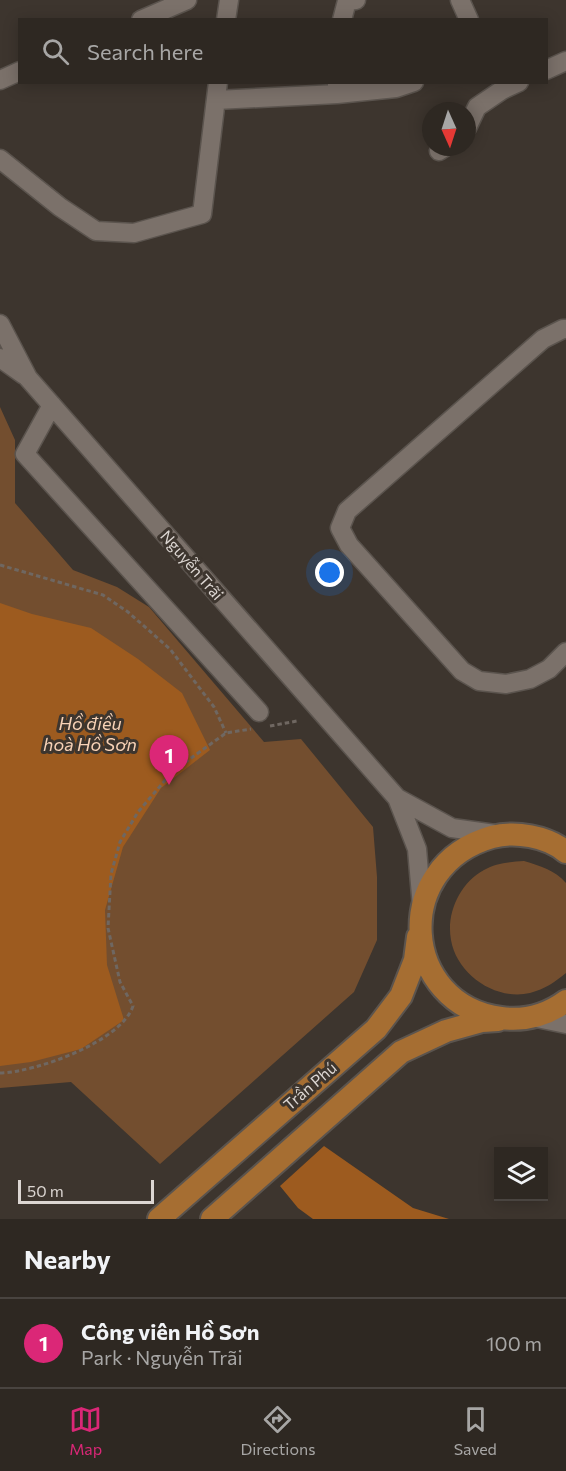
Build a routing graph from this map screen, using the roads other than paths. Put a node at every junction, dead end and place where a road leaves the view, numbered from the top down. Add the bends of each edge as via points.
1 (187, 0) edge
2 (229, 0) edge
3 (356, 0) edge
4 (460, 0) edge
5 (146, 18) edge
6 (226, 18) edge
7 (343, 18) edge
8 (468, 18) edge
9 (566, 62) edge
10 (548, 69) edge
11 (18, 72) edge
12 (0, 80) edge
13 (408, 84) edge
14 (337, 88) edge
15 (503, 88) edge
16 (217, 91) edge
17 (476, 109) edge
18 (0, 159) edge
19 (0, 324) edge
20 (566, 329) edge
21 (0, 358) edge
22 (28, 378) junction
23 (52, 405) junction
24 (566, 652) edge
25 (259, 712) dead end
26 (397, 798) junction
27 (566, 829) edge
28 (502, 835) junction
29 (532, 836) junction
30 (566, 852) edge
31 (421, 917) junction
32 (566, 1001) edge
33 (521, 1018) junction
34 (566, 1024) edge
35 (159, 1219) edge
36 (212, 1219) edge

1 - 5 street
2 - 6 street
3 - 7 street via 347,2
4 - 8 street
9 - 10 street
11 - 12 street
13 - 14 street via 396,88
14 - 16 street
15 - 17 street
16 - 18 street via 202,214 134,233 96,231
19 - 22 street, Nguyễn Trãi
20 - 24 street via 543,339 516,362 347,511 340,528 349,545 462,670 479,681 506,684 530,680
21 - 22 street
22 - 23 street, Nguyễn Trãi
23 - 25 street via 26,454
23 - 26 street, Nguyễn Trãi
26 - 28 street via 452,828
26 - 31 street via 417,849
27 - 29 main road, Trần Phú
28 - 29 main road, Trần Phú
28 - 31 main road, Trần Phú via 474,843 450,858 432,881
29 - 30 main road, Trần Phú
31 - 33 main road via 422,945 430,970 446,991 466,1007 490,1016
31 - 35 main road, Trần Phú via 414,960 401,996 375,1029
32 - 33 main road via 556,1008
33 - 34 street
33 - 36 main road via 482,1021 446,1031 401,1052

